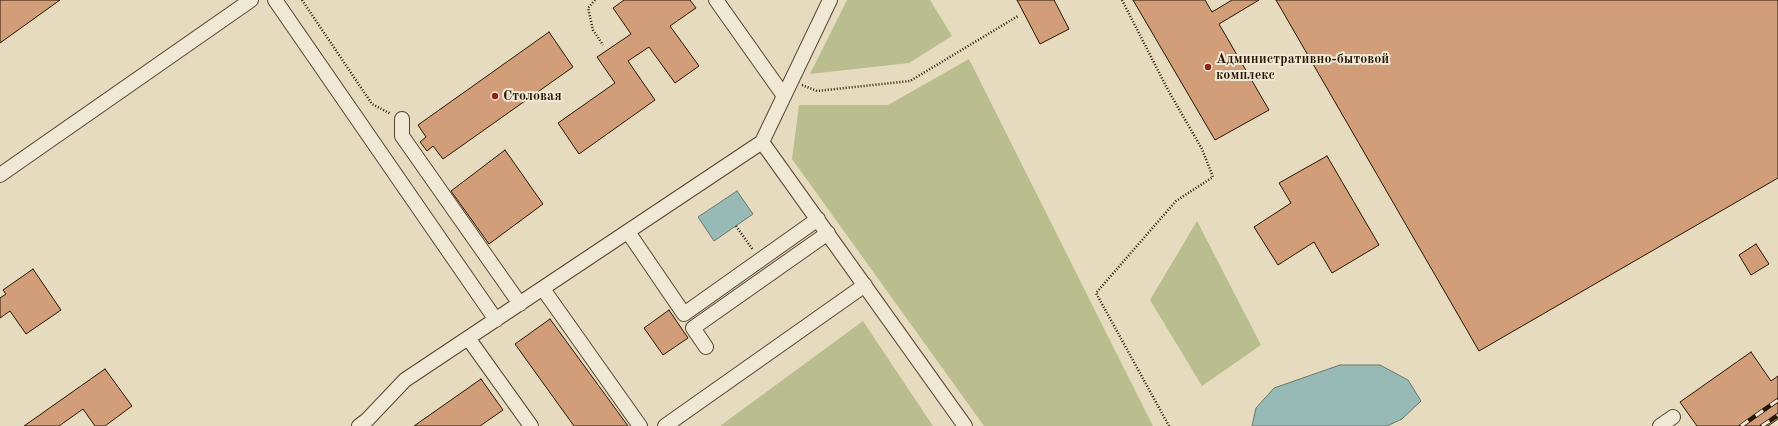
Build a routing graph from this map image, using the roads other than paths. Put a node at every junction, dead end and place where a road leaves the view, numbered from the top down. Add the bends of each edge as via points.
1 (251, 0) edge
2 (275, 0) edge
3 (716, 0) edge
4 (830, 0) edge
5 (784, 96) junction
6 (402, 119) road end
7 (762, 142) junction
8 (0, 175) edge
9 (818, 219) junction
10 (628, 232) junction
11 (828, 233) junction
12 (865, 285) junction
13 (543, 288) junction
14 (520, 304) junction
15 (496, 320) junction
16 (468, 338) junction
17 (706, 347) dead end
18 (1673, 417) dead end
19 (366, 424) edge
20 (531, 426) edge
21 (640, 426) edge
22 (665, 426) edge
23 (965, 426) edge
24 (1660, 426) edge

1 - 8 street
2 - 15 street
3 - 5 street
4 - 5 street
5 - 7 street
6 - 14 street via 402,136
7 - 9 street
7 - 10 street
9 - 10 street via 684,314
9 - 11 street
10 - 13 street
11 - 12 street
11 - 17 street via 693,328
12 - 22 street
12 - 23 street
13 - 14 street
13 - 21 street
14 - 15 street
15 - 16 street
16 - 19 street via 405,380
16 - 20 street
18 - 24 street

